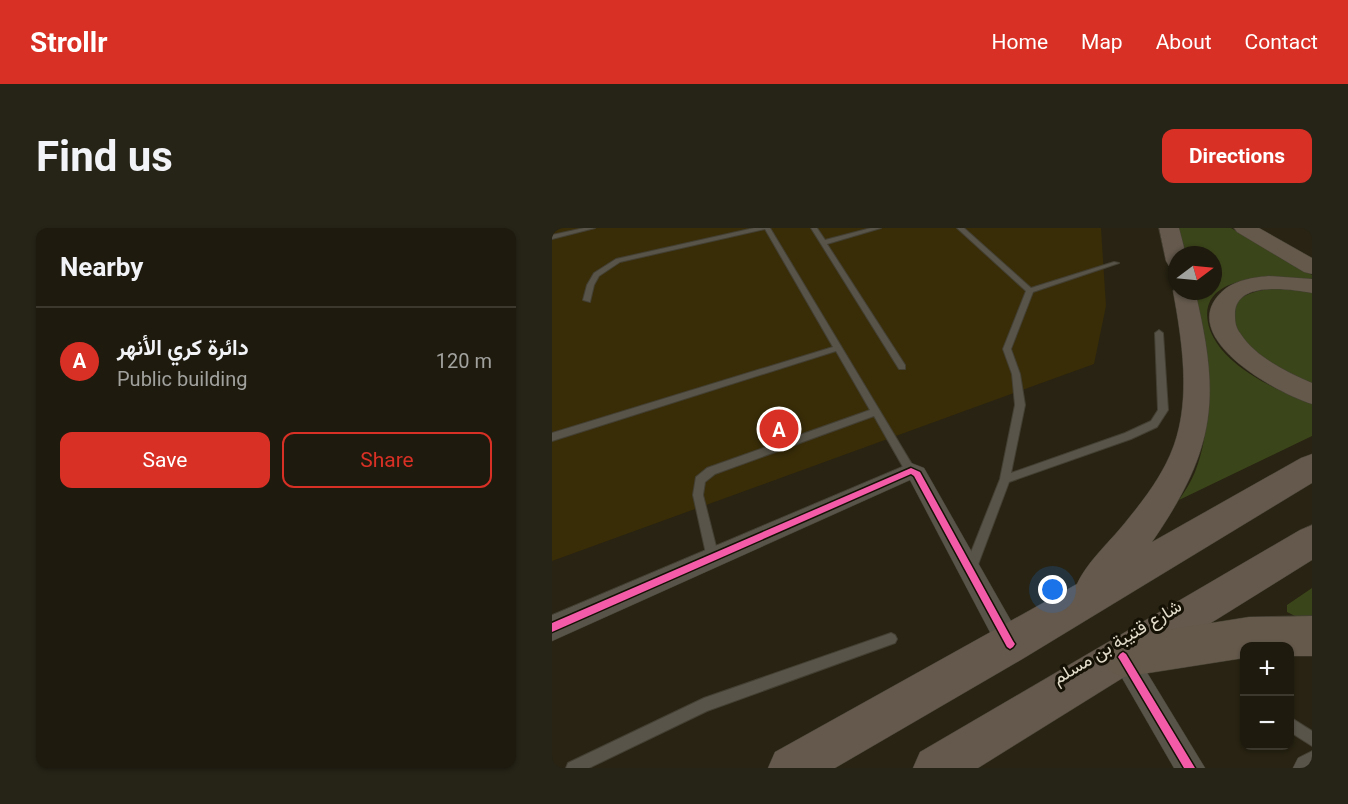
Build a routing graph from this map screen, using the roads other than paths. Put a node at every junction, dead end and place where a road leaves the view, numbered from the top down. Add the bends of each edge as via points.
1 (592, 228) edge
2 (765, 228) edge
3 (814, 228) edge
4 (878, 228) edge
5 (960, 228) edge
6 (1169, 228) edge
7 (1244, 228) edge
8 (1273, 228) edge
9 (552, 237) edge
10 (823, 243) junction
11 (1173, 246) edge
12 (1312, 249) edge
13 (1116, 263) dead end
14 (1312, 267) edge
15 (1312, 286) edge
16 (1030, 291) junction
17 (587, 300) dead end
18 (1185, 300) edge
19 (1159, 333) dead end
20 (838, 348) junction
21 (902, 367) dead end
22 (1312, 394) edge
23 (876, 412) junction
24 (552, 437) edge
25 (1312, 467) edge
26 (911, 471) junction
27 (1005, 479) junction
28 (1312, 541) edge
29 (713, 558) junction
30 (970, 570) junction
31 (1081, 603) junction
32 (552, 628) edge
33 (1312, 636) edge
34 (891, 639) dead end
35 (1250, 642) edge
36 (1240, 643) edge
37 (1010, 644) junction
38 (1123, 657) junction
39 (1294, 727) edge
40 (1312, 739) edge
41 (1312, 766) edge
42 (573, 768) edge
43 (791, 768) edge
44 (936, 768) edge
45 (1191, 768) edge
46 (1308, 768) edge

1 - 9 lane
2 - 17 lane via 618,260 597,272
2 - 20 lane
3 - 10 lane
4 - 10 lane
5 - 16 lane
6 - 11 highway
7 - 14 highway
8 - 12 highway
10 - 21 lane
13 - 16 lane
15 - 22 highway via 1270,282 1236,290 1224,301 1223,325 1244,354 1270,374
16 - 27 lane via 1007,349 1016,374 1020,405
18 - 31 highway via 1196,406 1189,444 1173,480 1150,514
19 - 27 lane via 1163,410 1154,423 1128,436
20 - 23 lane
20 - 24 lane
23 - 26 lane
23 - 29 lane via 711,471 700,480 698,495
25 - 31 highway
26 - 29 street
26 - 30 street via 917,474
27 - 30 lane
28 - 38 highway, شارع قتيبة بن مسلم
29 - 32 street
30 - 37 street
31 - 37 highway
33 - 35 highway
34 - 42 lane via 704,705
36 - 38 highway
37 - 43 highway
38 - 44 highway, شارع قتيبة بن مسلم
38 - 45 street
39 - 40 lane
41 - 46 street

